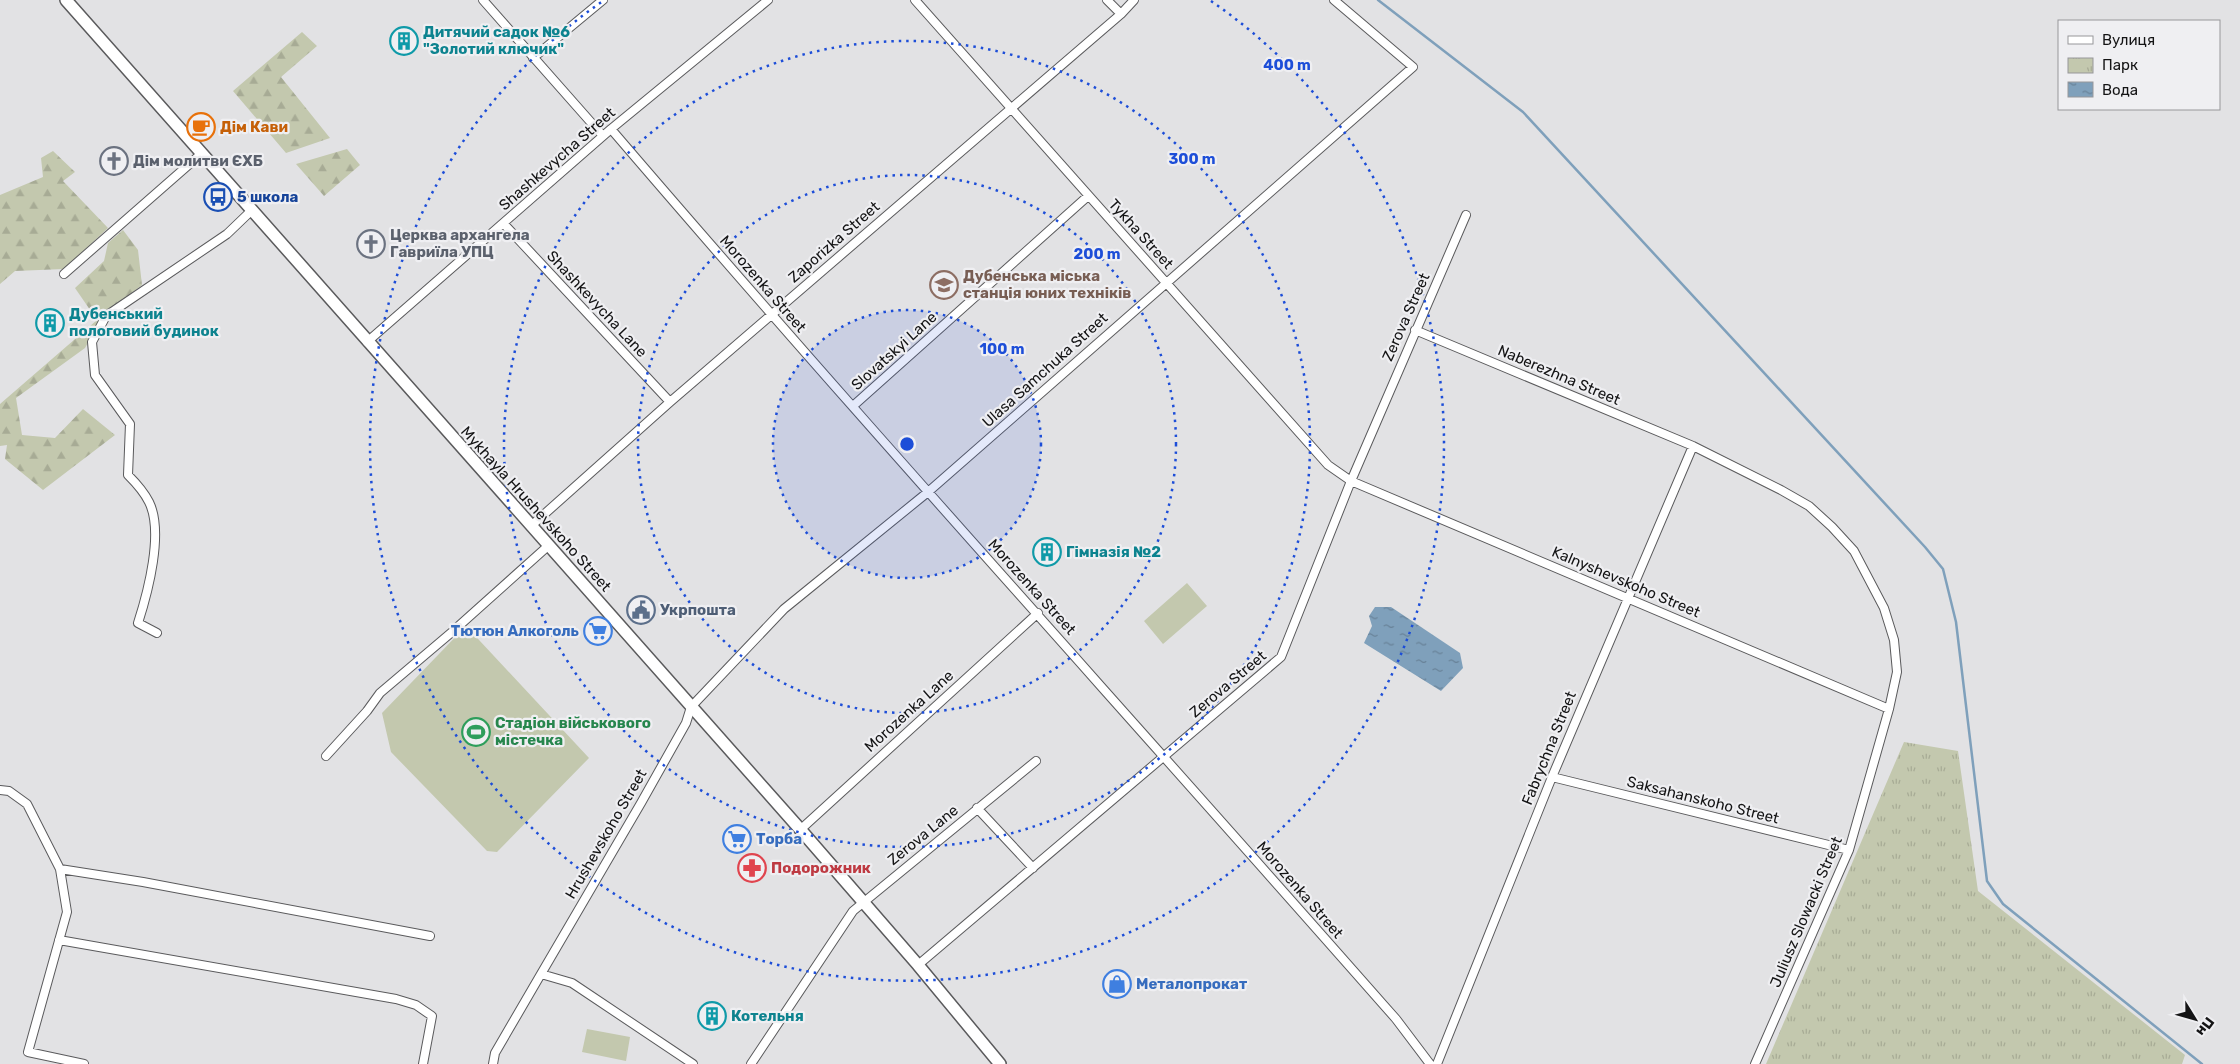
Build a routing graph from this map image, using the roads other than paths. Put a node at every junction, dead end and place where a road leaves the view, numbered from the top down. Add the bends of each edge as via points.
1 (66, 0) edge
2 (483, 0) edge
3 (603, 0) edge
4 (768, 0) edge
5 (915, 0) edge
6 (1107, 0) edge
7 (1134, 0) edge
8 (1334, 0) edge
9 (1121, 14) junction
10 (533, 58) junction
11 (1011, 107) junction
12 (611, 129) junction
13 (603, 136) junction
14 (201, 154) junction
15 (1088, 196) junction
16 (251, 211) junction
17 (1466, 215) dead end
18 (504, 224) junction
19 (64, 274) dead end
20 (1166, 281) junction
21 (770, 315) junction
22 (1415, 330) junction
23 (367, 342) junction
24 (670, 402) junction
25 (853, 406) junction
26 (1692, 446) junction
27 (1351, 481) junction
28 (928, 492) junction
29 (531, 526) junction
30 (548, 546) junction
31 (1627, 596) junction
32 (1038, 613) junction
33 (156, 633) dead end
34 (691, 706) junction
35 (1889, 709) junction
36 (326, 756) dead end
37 (1165, 756) junction
38 (1036, 761) dead end
39 (1552, 777) junction
40 (0, 790) edge
41 (977, 808) junction
42 (800, 830) junction
43 (1849, 850) junction
44 (1033, 868) junction
45 (60, 869) junction
46 (862, 903) junction
47 (430, 936) dead end
48 (60, 940) junction
49 (918, 965) junction
50 (541, 974) junction
51 (84, 1064) edge
52 (424, 1064) edge
53 (493, 1064) edge
54 (693, 1064) edge
55 (751, 1064) edge
56 (1000, 1064) edge
57 (1430, 1064) edge
58 (1437, 1064) edge
59 (1755, 1064) edge

1 - 14 main road, Mykhayla Hrushevskoho Street
2 - 10 street
3 - 10 street
4 - 12 street, Shashkevycha Street
5 - 11 street, Tykha Street
6 - 9 street
7 - 9 street, Zaporizka Street
8 - 20 street, Ulasa Samchuka Street via 1413,67
9 - 11 street, Zaporizka Street
10 - 13 street
11 - 15 street, Tykha Street
11 - 21 street, Zaporizka Street
12 - 13 street, Shashkevycha Street
12 - 21 street, Morozenka Street
13 - 18 street, Shashkevycha Street
14 - 16 main road, Mykhayla Hrushevskoho Street
14 - 19 street
15 - 20 street, Tykha Street
15 - 25 street, Slovatskyi Lane
16 - 23 main road, Mykhayla Hrushevskoho Street
16 - 33 street via 227,234 106,316 92,342 95,376 130,424 128,475 140,487 154,518 150,586 138,623
17 - 22 street, Zerova Street
18 - 23 street, Shashkevycha Street
18 - 24 street, Shashkevycha Lane
20 - 27 street, Tykha Street via 1328,465
20 - 28 street, Ulasa Samchuka Street
21 - 24 street, Zaporizka Street
21 - 25 street, Morozenka Street
22 - 26 street, Naberezhna Street
22 - 27 street, Zerova Street
23 - 29 main road, Mykhayla Hrushevskoho Street
24 - 29 street, Zaporizka Street
25 - 28 street, Morozenka Street
26 - 31 street, Fabrychna Street
26 - 35 street, Naberezhna Street via 1808,506 1854,551 1884,608 1894,640 1897,672
27 - 31 street, Kalnyshevskoho Street
27 - 37 street, Zerova Street via 1281,657
28 - 32 street, Morozenka Street
28 - 34 street, Ulasa Samchuka Street via 784,609
29 - 30 main road, Mykhayla Hrushevskoho Street
30 - 34 main road, Mykhayla Hrushevskoho Street
30 - 36 street via 380,693
31 - 35 street, Kalnyshevskoho Street
31 - 39 street, Fabrychna Street
32 - 37 street, Morozenka Street
32 - 42 street, Morozenka Lane
34 - 42 main road, Mykhayla Hrushevskoho Street
34 - 50 street, Hrushevskoho Street via 686,723
35 - 43 street, Juliusz Slowacki Street
37 - 44 street, Zerova Street
37 - 57 street, Morozenka Street via 1396,1020
38 - 41 street, Zerova Lane
39 - 43 street, Saksahanskoho Street
39 - 58 street, Fabrychna Street
40 - 45 street via 9,791 27,804
41 - 44 street, Zerova Lane
41 - 46 street, Zerova Lane
42 - 46 main road, Mykhayla Hrushevskoho Street
43 - 59 street, Juliusz Slowacki Street
44 - 49 street, Zerova Street
45 - 47 street
45 - 48 street via 67,912
46 - 49 main road, Mykhayla Hrushevskoho Street
46 - 55 street via 853,911
48 - 51 street via 28,1052
48 - 52 street via 416,1005 432,1016
49 - 56 main road, Mykhayla Hrushevskoho Street
50 - 53 street, Hrushevskoho Street via 495,1053
50 - 54 street via 572,983

